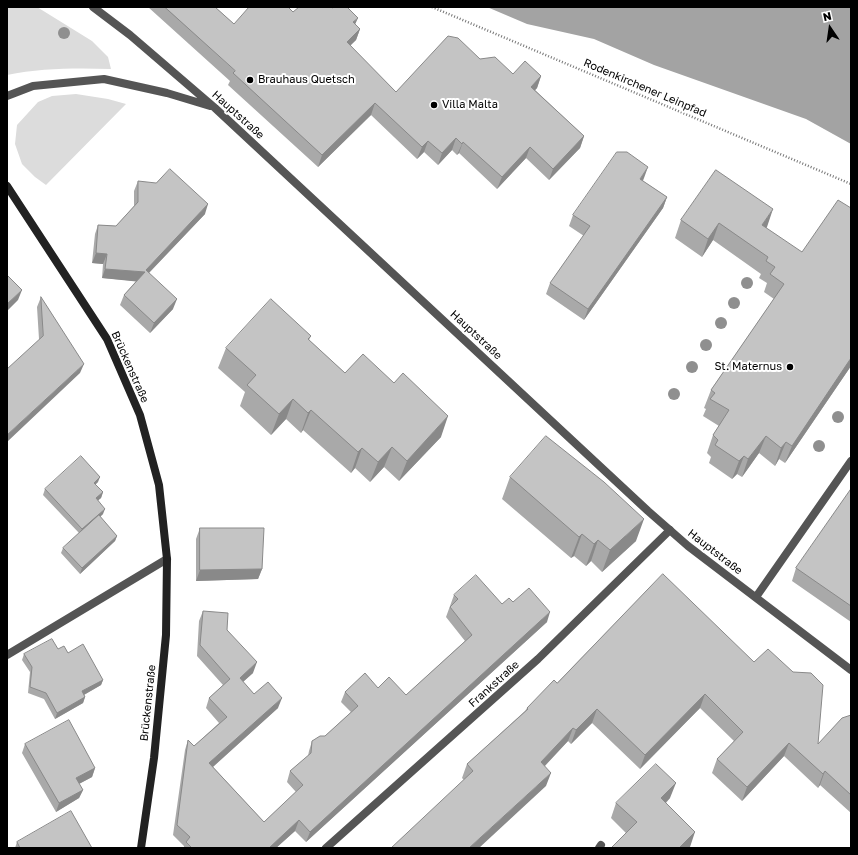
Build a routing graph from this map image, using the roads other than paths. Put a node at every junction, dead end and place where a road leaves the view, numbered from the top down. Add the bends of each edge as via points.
1 (94, 7) edge
2 (7, 96) edge
3 (215, 108) junction
4 (7, 186) edge
5 (851, 461) edge
6 (670, 530) junction
7 (167, 559) junction
8 (756, 597) junction
9 (7, 655) edge
10 (851, 670) edge
11 (141, 848) edge
12 (326, 848) edge

1 - 3 street, Hauptstraße
2 - 3 street via 33,86 104,79 168,93
3 - 6 street, Hauptstraße
4 - 7 main road, Brückenstraße via 107,339 140,416 159,486
5 - 8 street
6 - 8 street, Hauptstraße
6 - 12 street, Frankstraße via 538,659
7 - 9 street
7 - 11 main road, Brückenstraße via 166,635 154,758
8 - 10 street, Hauptstraße

